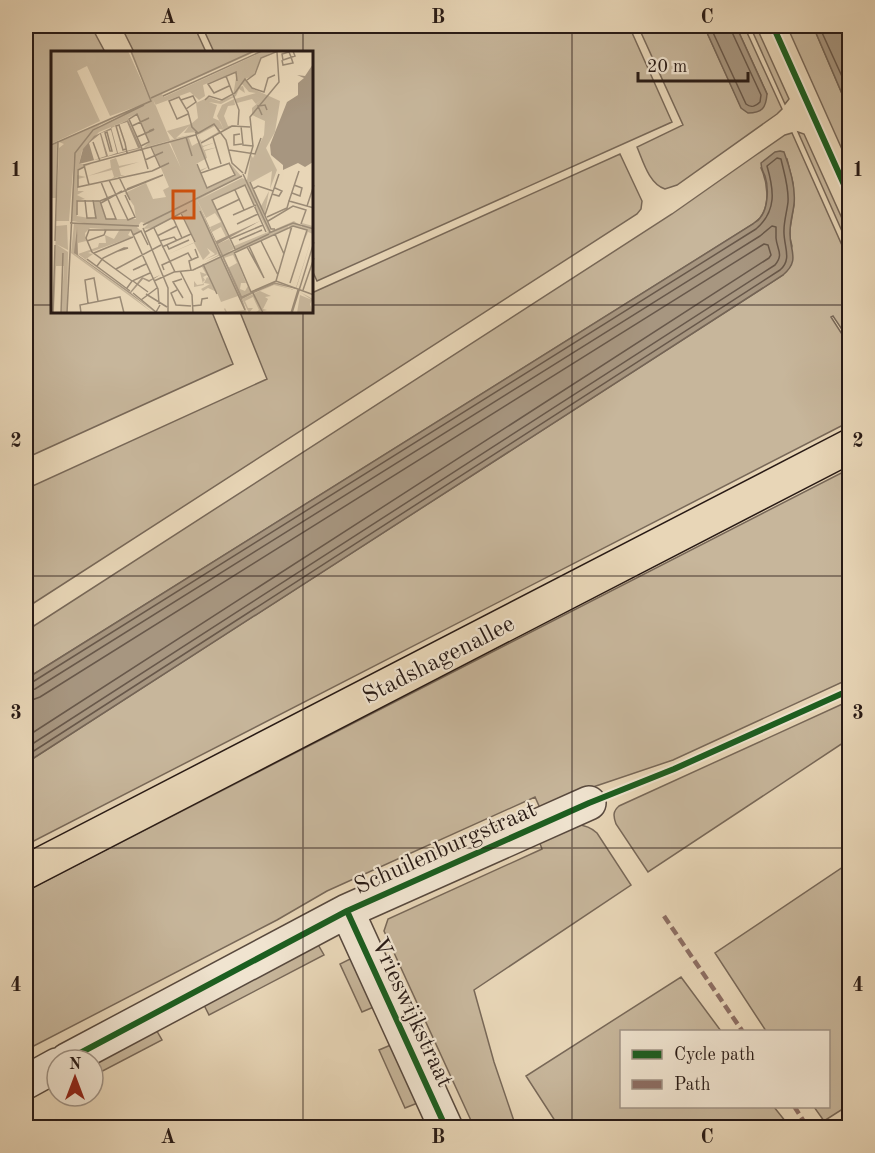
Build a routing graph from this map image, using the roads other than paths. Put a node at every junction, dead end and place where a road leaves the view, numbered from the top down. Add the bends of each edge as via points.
1 (849, 446) edge
2 (589, 803) dead end
3 (26, 872) edge
4 (347, 911) junction
5 (90, 1048) edge
6 (45, 1072) edge
7 (26, 1082) edge
8 (446, 1128) edge

1 - 3 main road, Stadshagenallee
2 - 4 street, Schuilenburgstraat
4 - 5 street, Schuilenburgstraat
4 - 8 street, Vrieswijkstraat
6 - 7 street

